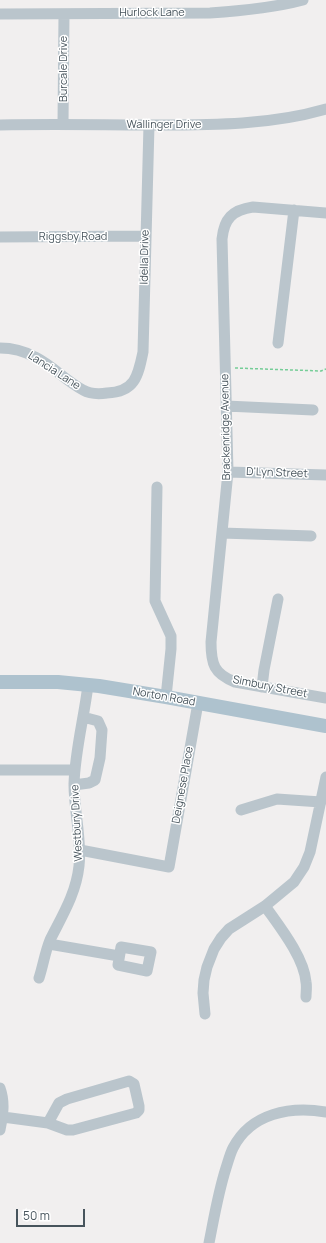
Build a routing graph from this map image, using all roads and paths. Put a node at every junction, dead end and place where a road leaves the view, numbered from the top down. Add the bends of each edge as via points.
1 (303, 0) edge
2 (263, 4) edge
3 (0, 14) edge
4 (64, 14) junction
5 (326, 109) edge
6 (63, 124) junction
7 (0, 125) edge
8 (149, 125) junction
9 (294, 210) junction
10 (326, 213) edge
11 (146, 236) junction
12 (0, 237) edge
13 (278, 343) dead end
14 (0, 348) edge
15 (225, 368) junction
16 (326, 368) edge
17 (131, 386) joint
18 (226, 406) junction
19 (313, 410) dead end
20 (228, 472) junction
21 (326, 475) edge
22 (157, 486) dead end
23 (222, 533) junction
24 (311, 536) dead end
25 (278, 599) dead end
26 (216, 671) joint
27 (0, 682) edge
28 (88, 685) junction
29 (262, 687) junction
30 (166, 697) junction
31 (326, 698) edge
32 (198, 703) junction
33 (83, 717) junction
34 (326, 726) edge
35 (0, 770) edge
36 (75, 770) junction
37 (326, 777) edge
38 (74, 785) junction
39 (321, 802) junction
40 (241, 810) dead end
41 (80, 850) junction
42 (265, 906) junction
43 (49, 944) junction
44 (119, 956) dead end
45 (39, 978) dead end
46 (306, 997) dead end
47 (205, 1014) dead end
48 (0, 1088) edge
49 (326, 1112) edge
50 (3, 1117) junction
51 (48, 1123) junction
52 (0, 1130) edge
53 (209, 1243) edge

1 - 2 street, Hurlock Lane via 282,6
2 - 4 street, Hurlock Lane via 240,11 210,13
3 - 4 street, Hurlock Lane
4 - 6 street, Burcale Drive
5 - 8 street, Wallinger Drive via 292,118 251,123
6 - 7 street, Wallinger Drive
6 - 8 street, Wallinger Drive
8 - 11 street, Idella Drive
9 - 10 street, Brackenridge Avenue
9 - 13 street
9 - 15 street, Brackenridge Avenue via 253,207 238,210 231,215 222,232
11 - 12 street, Riggsby Road
11 - 17 street, Idella Drive via 143,352 139,370
14 - 17 street, Lancia Lane via 22,351 36,357 84,391 99,394 115,393
15 - 16 path via 321,371
15 - 18 street, Brackenridge Avenue
18 - 19 street
18 - 20 street, Brackenridge Avenue
20 - 21 street, D'Lyn Street
20 - 23 street, Brackenridge Avenue
22 - 30 street via 155,601 170,636 171,649
23 - 24 street
23 - 26 street, Brackenridge Avenue via 211,642 211,657
25 - 29 street
26 - 29 street, Simbury Street via 235,682
27 - 28 main road, Norton Road
28 - 30 main road, Norton Road
28 - 33 street, Westbury Drive
29 - 31 street, Simbury Street
30 - 32 main road, Norton Road
32 - 34 main road, Norton Road
32 - 41 street, Deignese Place via 169,866
33 - 36 street, Westbury Drive
33 - 38 street via 98,721 102,730 100,758 95,780
35 - 36 street
36 - 38 street, Westbury Drive
37 - 39 street
38 - 41 street, Westbury Drive
39 - 40 street via 277,799
39 - 42 street via 310,852 304,867 294,882
41 - 43 street, Westbury Drive via 75,888
42 - 46 street via 299,960 306,981
42 - 47 street via 229,930 214,949 204,980
43 - 44 street
43 - 45 street, Westbury Drive
48 - 50 street
49 - 53 street via 294,1110 266,1117 245,1132 232,1149 219,1191
50 - 51 street
50 - 52 street
51 - 51 street via 73,1130 136,1112 140,1106 134,1084 129,1081 67,1099 59,1103

